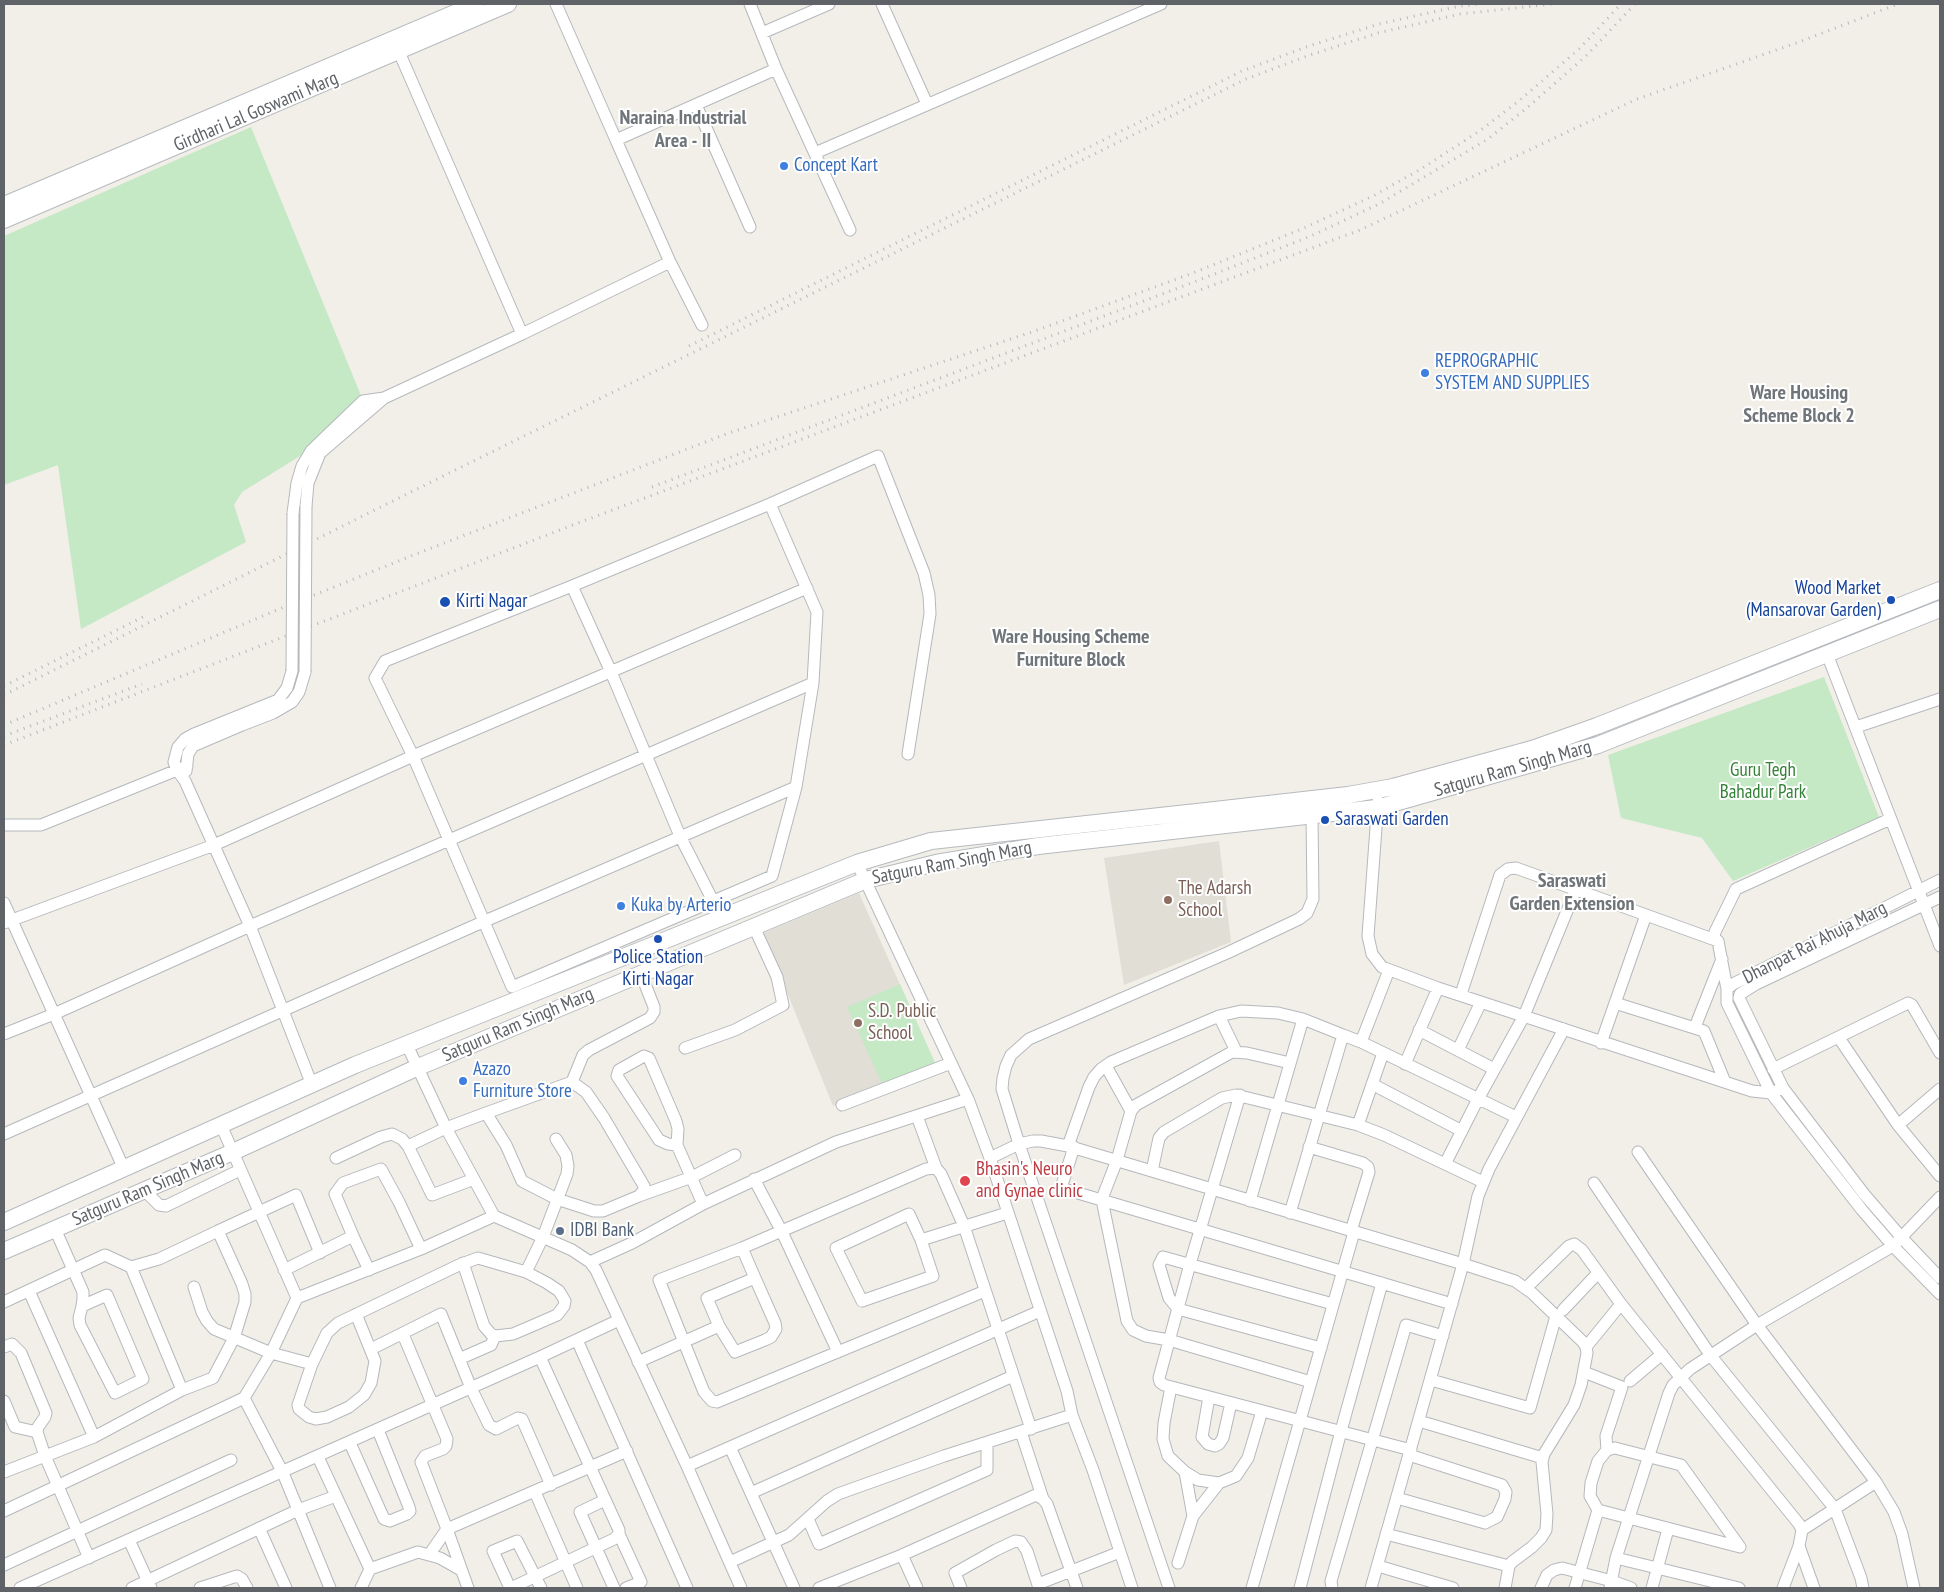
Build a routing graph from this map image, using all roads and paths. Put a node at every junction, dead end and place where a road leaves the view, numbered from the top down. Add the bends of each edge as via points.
1 (476, 4) edge
2 (508, 4) edge
3 (556, 4) edge
4 (750, 4) edge
5 (829, 4) edge
6 (882, 4) edge
7 (1161, 4) edge
8 (762, 33) junction
9 (396, 45) junction
10 (776, 69) junction
11 (928, 104) junction
12 (696, 105) junction
13 (616, 140) junction
14 (815, 153) junction
15 (4, 205) edge
16 (4, 220) edge
17 (750, 227) dead end
18 (850, 230) dead end
19 (670, 262) junction
20 (702, 325) dead end
21 (522, 334) junction
22 (384, 398) junction
23 (770, 504) junction
24 (572, 586) junction
25 (807, 588) junction
26 (1940, 590) edge
27 (1940, 609) edge
28 (1826, 654) junction
29 (611, 672) junction
30 (813, 683) junction
31 (1940, 699) edge
32 (1856, 728) junction
33 (647, 754) junction
34 (908, 754) dead end
35 (413, 756) junction
36 (182, 768) junction
37 (796, 787) junction
38 (1380, 789) junction
39 (1377, 808) junction
40 (1312, 816) junction
41 (1890, 819) junction
42 (4, 825) edge
43 (680, 836) junction
44 (448, 840) junction
45 (214, 845) junction
46 (857, 863) junction
47 (866, 880) junction
48 (1940, 880) edge
49 (1576, 890) junction
50 (1918, 891) junction
51 (1940, 897) edge
52 (713, 901) junction
53 (4, 903) edge
54 (1923, 904) junction
55 (1646, 915) junction
56 (8, 921) edge
57 (485, 921) junction
58 (250, 926) junction
59 (754, 927) junction
60 (1714, 939) junction
61 (1940, 946) edge
62 (1722, 959) junction
63 (1389, 970) junction
64 (641, 974) junction
65 (1438, 988) junction
66 (1727, 989) junction
67 (515, 994) junction
68 (1461, 994) junction
69 (1740, 994) junction
70 (1481, 1002) junction
71 (1615, 1003) junction
72 (283, 1011) junction
73 (54, 1014) junction
74 (1220, 1016) junction
75 (1524, 1016) junction
76 (1303, 1018) junction
77 (1695, 1027) junction
78 (1564, 1029) junction
79 (1419, 1030) junction
80 (4, 1034) edge
81 (1343, 1035) junction
82 (1839, 1038) junction
83 (1361, 1042) junction
84 (1601, 1043) junction
85 (407, 1045) junction
86 (685, 1048) dead end
87 (1458, 1050) junction
88 (1236, 1051) junction
89 (1383, 1053) junction
90 (1940, 1053) edge
91 (951, 1063) junction
92 (1290, 1063) junction
93 (1405, 1064) junction
94 (1106, 1066) junction
95 (416, 1068) junction
96 (1773, 1069) junction
97 (1494, 1070) junction
98 (572, 1082) junction
99 (1725, 1082) junction
100 (1372, 1084) junction
101 (312, 1085) junction
102 (1783, 1088) junction
103 (1940, 1089) edge
104 (1771, 1093) junction
105 (1240, 1095) junction
106 (90, 1096) junction
107 (968, 1099) junction
108 (1478, 1099) junction
109 (842, 1105) dead end
110 (1279, 1105) junction
111 (1131, 1111) junction
112 (486, 1113) junction
113 (1318, 1115) junction
114 (917, 1116) junction
115 (1516, 1117) junction
116 (221, 1125) junction
117 (1358, 1125) junction
118 (1898, 1125) junction
119 (446, 1128) junction
120 (1462, 1131) junction
121 (4, 1134) edge
122 (556, 1139) dead end
123 (1019, 1144) junction
124 (677, 1145) junction
125 (408, 1146) junction
126 (1071, 1147) junction
127 (1309, 1147) junction
128 (233, 1152) junction
129 (1638, 1152) dead end
130 (735, 1155) dead end
131 (336, 1158) dead end
132 (990, 1158) junction
133 (1117, 1160) junction
134 (1445, 1164) junction
135 (936, 1168) junction
136 (124, 1169) junction
137 (240, 1170) junction
138 (1152, 1171) junction
139 (1940, 1176) edge
140 (692, 1177) junction
141 (474, 1179) junction
142 (754, 1179) junction
143 (1483, 1182) junction
144 (1594, 1183) dead end
145 (1211, 1189) junction
146 (145, 1191) junction
147 (639, 1196) junction
148 (1940, 1197) edge
149 (557, 1199) junction
150 (1103, 1201) junction
151 (1250, 1201) junction
152 (702, 1204) junction
153 (260, 1212) junction
154 (1007, 1213) junction
155 (1290, 1213) junction
156 (494, 1216) junction
157 (4, 1222) edge
158 (964, 1226) junction
159 (55, 1229) junction
160 (1200, 1230) junction
161 (218, 1231) junction
162 (1352, 1231) junction
163 (782, 1232) junction
164 (353, 1236) junction
165 (544, 1237) junction
166 (1902, 1238) junction
167 (922, 1240) junction
168 (1893, 1246) junction
169 (742, 1248) junction
170 (421, 1249) junction
171 (4, 1251) edge
172 (320, 1253) junction
173 (590, 1262) junction
174 (463, 1263) junction
175 (1190, 1264) junction
176 (1463, 1264) junction
177 (131, 1267) junction
178 (74, 1270) junction
179 (284, 1270) junction
180 (369, 1270) junction
181 (526, 1272) junction
182 (1342, 1272) junction
183 (1598, 1273) junction
184 (755, 1278) junction
185 (1940, 1278) edge
186 (1382, 1284) junction
187 (194, 1287) dead end
188 (1526, 1288) junction
189 (29, 1291) junction
190 (985, 1291) junction
191 (1940, 1294) edge
192 (297, 1298) junction
193 (4, 1302) edge
194 (1333, 1304) junction
195 (1452, 1304) junction
196 (1621, 1304) junction
197 (82, 1306) junction
198 (1178, 1309) junction
199 (1040, 1311) junction
200 (1559, 1313) junction
201 (356, 1314) junction
202 (619, 1320) junction
203 (1757, 1325) junction
204 (719, 1326) junction
205 (998, 1330) junction
206 (401, 1335) junction
207 (495, 1336) junction
208 (1443, 1336) junction
209 (234, 1338) junction
210 (578, 1340) junction
211 (1169, 1340) junction
212 (683, 1342) junction
213 (4, 1347) edge
214 (1586, 1347) junction
215 (1320, 1348) junction
216 (371, 1349) junction
217 (838, 1352) junction
218 (271, 1353) junction
219 (1662, 1354) junction
220 (1711, 1356) junction
221 (540, 1357) junction
222 (459, 1359) junction
223 (638, 1362) junction
224 (312, 1364) junction
225 (1584, 1372) junction
226 (1013, 1376) junction
227 (1681, 1377) junction
228 (1431, 1380) junction
229 (1630, 1381) dead end
230 (1311, 1382) junction
231 (1171, 1387) junction
232 (471, 1388) junction
233 (182, 1390) junction
234 (1209, 1397) junction
235 (244, 1398) junction
236 (4, 1401) edge
237 (1231, 1403) junction
238 (433, 1405) junction
239 (1262, 1411) junction
240 (1072, 1415) junction
241 (1300, 1421) junction
242 (1419, 1421) junction
243 (378, 1430) junction
244 (1026, 1430) junction
245 (1341, 1431) junction
246 (36, 1432) junction
247 (94, 1437) junction
248 (1373, 1440) junction
249 (987, 1442) junction
250 (350, 1443) junction
251 (730, 1447) junction
252 (1606, 1450) junction
253 (628, 1451) junction
254 (1410, 1453) junction
255 (45, 1456) junction
256 (318, 1457) junction
257 (1649, 1457) junction
258 (1543, 1458) junction
259 (231, 1460) dead end
260 (687, 1466) junction
261 (590, 1467) junction
262 (4, 1472) edge
263 (1185, 1472) junction
264 (283, 1473) junction
265 (1876, 1482) junction
266 (1219, 1484) junction
267 (551, 1485) junction
268 (58, 1487) junction
269 (535, 1492) junction
270 (751, 1493) junction
271 (336, 1496) junction
272 (1397, 1498) junction
273 (1043, 1499) junction
274 (605, 1500) junction
275 (1835, 1509) junction
276 (298, 1510) junction
277 (1598, 1510) junction
278 (4, 1511) edge
279 (1193, 1516) junction
280 (808, 1519) junction
281 (1629, 1519) junction
282 (259, 1528) junction
283 (447, 1529) junction
284 (1668, 1529) junction
285 (1802, 1530) junction
286 (78, 1531) junction
287 (619, 1534) junction
288 (1386, 1534) junction
289 (129, 1540) junction
290 (772, 1542) junction
291 (1799, 1546) junction
292 (597, 1547) junction
293 (1120, 1552) junction
294 (429, 1555) junction
295 (902, 1555) junction
296 (89, 1558) junction
297 (1616, 1558) junction
298 (566, 1562) junction
299 (730, 1562) junction
300 (1178, 1562) dead end
301 (4, 1565) edge
302 (1378, 1566) junction
303 (1509, 1566) junction
304 (1657, 1568) junction
305 (370, 1569) junction
306 (461, 1570) junction
307 (1071, 1572) junction
308 (1580, 1573) junction
309 (535, 1577) junction
310 (149, 1585) edge
311 (1611, 1585) edge
312 (1039, 1586) edge
313 (20, 1588) edge
314 (132, 1588) edge
315 (200, 1588) edge
316 (246, 1588) edge
317 (286, 1588) edge
318 (330, 1588) edge
319 (362, 1588) edge
320 (468, 1588) edge
321 (510, 1588) edge
322 (541, 1588) edge
323 (577, 1588) edge
324 (614, 1588) edge
325 (626, 1588) edge
326 (687, 1588) edge
327 (741, 1588) edge
328 (794, 1588) edge
329 (819, 1588) edge
330 (916, 1588) edge
331 (961, 1588) edge
332 (1077, 1588) edge
333 (1132, 1588) edge
334 (1169, 1588) edge
335 (1252, 1588) edge
336 (1300, 1588) edge
337 (1332, 1588) edge
338 (1371, 1588) edge
339 (1453, 1588) edge
340 (1505, 1588) edge
341 (1541, 1588) edge
342 (1575, 1588) edge
343 (1631, 1588) edge
344 (1652, 1588) edge
345 (1738, 1588) edge
346 (1782, 1588) edge
347 (1814, 1588) edge
348 (1863, 1588) edge
349 (1914, 1588) edge

1 - 9 main road, Girdhari Lal Goswami Marg
2 - 9 main road, Girdhari Lal Goswami Marg
3 - 13 street
4 - 8 street
5 - 8 street
6 - 11 street
7 - 11 street
8 - 10 street
9 - 15 main road, Girdhari Lal Goswami Marg
9 - 16 main road, Girdhari Lal Goswami Marg
9 - 21 street
10 - 12 street
10 - 14 street
11 - 14 street
12 - 13 street
12 - 17 street
13 - 19 street
14 - 18 street
19 - 20 street
19 - 21 street
21 - 22 street
22 - 36 street, bridge via 320,453 310,477 306,506 305,672 299,692 292,702 273,713 193,746
22 - 36 street, bridge via 363,401 311,451 302,466 293,513 292,671 287,688 278,700 185,739 178,747 174,762
23 - 24 street
23 - 25 street
23 - 34 street via 878,456 924,573 929,595 930,614
24 - 29 street
24 - 35 street via 385,660 375,678
25 - 29 street
25 - 30 street via 817,612
26 - 38 main road, Satguru Ram Singh Marg via 1532,749
27 - 28 main road, Satguru Ram Singh Marg
28 - 32 street
28 - 39 main road, Satguru Ram Singh Marg via 1598,745
29 - 33 street
29 - 35 street
30 - 33 street
30 - 37 street
31 - 32 street
32 - 41 street
33 - 43 street
33 - 44 street
35 - 44 street
35 - 45 street
36 - 42 street via 41,825
36 - 45 street
37 - 43 street
37 - 52 street via 772,876
38 - 39 street
38 - 46 main road, Satguru Ram Singh Marg via 931,841
39 - 40 main road, Satguru Ram Singh Marg
39 - 63 street via 1368,936 1376,961
40 - 47 main road, Satguru Ram Singh Marg via 1038,846 936,863
40 - 123 street via 1313,899 1307,913 1227,953 1029,1039 1011,1055 1002,1089
41 - 50 street
41 - 60 street via 1736,890
43 - 52 street
43 - 57 street
44 - 57 street
44 - 58 street
45 - 56 street
45 - 58 street
46 - 47 street
46 - 67 main road, Satguru Ram Singh Marg
47 - 59 main road, Satguru Ram Singh Marg
47 - 91 street
48 - 50 street, Dhanpat Rai Ahuja Marg
49 - 55 street
49 - 68 street via 1516,868 1504,871
49 - 75 street
50 - 54 street
50 - 66 street, Dhanpat Rai Ahuja Marg
51 - 54 street, Dhanpat Rai Ahuja Marg
52 - 67 street
53 - 56 street
54 - 61 street
54 - 69 street, Dhanpat Rai Ahuja Marg
55 - 60 street
55 - 71 street
56 - 73 street
57 - 67 street
57 - 72 street
58 - 72 street
58 - 73 street
59 - 64 main road, Satguru Ram Singh Marg
59 - 86 street via 777,977 782,1005 735,1030
60 - 62 street via 1718,941
62 - 66 street
62 - 77 street
63 - 65 street
63 - 83 street
64 - 95 main road, Satguru Ram Singh Marg
64 - 98 street via 654,1007 650,1018 589,1050 583,1055
65 - 68 street
65 - 79 street
66 - 69 street
66 - 104 street, Dhanpat Rai Ahuja Marg via 1730,1009
67 - 85 main road, Satguru Ram Singh Marg
68 - 70 street
69 - 96 street, Dhanpat Rai Ahuja Marg via 1739,998
70 - 75 street
70 - 87 street
71 - 77 street
71 - 84 street
72 - 101 street
72 - 106 street
73 - 80 street
73 - 106 street
74 - 76 street via 1260,1011
74 - 88 street
74 - 94 street
75 - 78 street
75 - 97 street
76 - 81 street
76 - 92 street
77 - 99 street via 1705,1033
78 - 84 street
78 - 115 street
79 - 87 street
79 - 93 street
81 - 83 street
81 - 113 street
82 - 90 street via 1908,1004 1912,1005
82 - 96 street
82 - 118 street
83 - 89 street
84 - 99 street
85 - 95 street
85 - 101 main road, Satguru Ram Singh Marg
87 - 97 street
88 - 92 street
88 - 111 street via 1144,1099
89 - 93 street
89 - 100 street
91 - 107 street
91 - 109 street
92 - 110 street
93 - 108 street
94 - 111 street
94 - 126 street via 1089,1087
95 - 119 street
95 - 128 main road, Satguru Ram Singh Marg
96 - 102 street, Dhanpat Rai Ahuja Marg
97 - 108 street
98 - 112 street
98 - 147 street via 590,1098 616,1135 644,1186
99 - 104 street via 1752,1092
100 - 117 street
100 - 120 street
101 - 116 main road, Satguru Ram Singh Marg
102 - 104 street
102 - 166 street, Dhanpat Rai Ahuja Marg
103 - 118 street
104 - 168 street, Dhanpat Rai Ahuja Marg
105 - 110 street
105 - 138 street via 1222,1098 1164,1132 1159,1138
105 - 145 street
106 - 121 street
106 - 136 street
107 - 114 street
107 - 132 street
108 - 115 street
108 - 120 street
110 - 113 street
110 - 151 street
111 - 133 street
112 - 119 street
112 - 149 street via 506,1145 522,1181
113 - 117 street
113 - 127 street
114 - 135 street
114 - 142 street via 836,1142
115 - 143 street
116 - 128 street
116 - 136 main road, Satguru Ram Singh Marg
117 - 134 street
118 - 139 street
119 - 125 street
119 - 141 street
120 - 134 street
122 - 149 street via 566,1155 568,1166
123 - 126 street via 1041,1141
123 - 132 street
123 - 334 street
124 - 124 street via 676,1121 649,1058 644,1056 619,1070 617,1076 659,1140
124 - 140 street
125 - 131 street via 392,1134
125 - 141 street via 432,1195
126 - 133 street
126 - 150 street via 1061,1188
127 - 155 street
127 - 162 street via 1368,1167
128 - 137 street
128 - 146 main road, Satguru Ram Singh Marg
129 - 203 street
130 - 140 street
132 - 154 street
133 - 138 street
133 - 150 street
134 - 143 street
135 - 158 street via 942,1174
135 - 163 street via 926,1169
136 - 157 main road, Satguru Ram Singh Marg
137 - 146 street via 166,1206 159,1205
137 - 153 street
138 - 145 street
140 - 147 street
140 - 152 street
141 - 156 street
142 - 152 street
142 - 163 street
143 - 176 street
144 - 220 street
145 - 151 street
145 - 160 street
146 - 159 main road, Satguru Ram Singh Marg
147 - 149 street via 598,1212
148 - 166 street
149 - 165 street
150 - 160 street
150 - 211 street via 1127,1321 1133,1330 1146,1336
151 - 155 street
152 - 173 street
153 - 161 street
153 - 172 street via 296,1195
153 - 179 street
154 - 158 street
154 - 199 street
155 - 162 street
156 - 165 street
156 - 170 street
158 - 167 street
158 - 190 street
159 - 171 main road, Satguru Ram Singh Marg
159 - 178 street
160 - 175 street
160 - 182 street
161 - 177 street via 159,1259
161 - 209 street via 246,1294 244,1311
162 - 176 street
162 - 182 street
163 - 169 street
163 - 217 street
164 - 170 street via 335,1194 344,1183 381,1169
164 - 172 street
164 - 180 street
165 - 173 street
165 - 181 street
166 - 168 street
166 - 185 street, Dhanpat Rai Ahuja Marg
167 - 167 street via 932,1276 862,1301 836,1248 909,1214
168 - 191 street, Dhanpat Rai Ahuja Marg
168 - 203 street
169 - 184 street
169 - 212 street via 659,1280
170 - 180 street
172 - 179 street
173 - 202 street
174 - 181 street via 478,1258
174 - 201 street
174 - 207 street via 484,1326
175 - 194 street
175 - 198 street
175 - 198 street via 1163,1257 1159,1264 1169,1298
176 - 188 street
176 - 195 street
177 - 178 street via 105,1255
177 - 233 street
178 - 189 street
178 - 197 street via 83,1292
179 - 192 street
180 - 192 street
181 - 207 street via 559,1292 565,1301 564,1306 557,1314 534,1325 513,1334
182 - 186 street
182 - 194 street
183 - 188 street via 1574,1244
183 - 196 street
183 - 200 street
184 - 204 street via 707,1298
184 - 204 street via 775,1323 775,1333 734,1352
186 - 195 street
186 - 245 street
187 - 209 street via 207,1322
188 - 200 street
189 - 193 street
189 - 247 street
190 - 205 street
190 - 217 street
192 - 218 street
194 - 215 street
195 - 208 street
196 - 214 street
196 - 219 street
197 - 197 street via 107,1295 143,1379 115,1393 80,1324
198 - 211 street
198 - 215 street
199 - 205 street
199 - 240 street
200 - 214 street
200 - 228 street via 1530,1408
201 - 216 street
201 - 224 street via 327,1333
202 - 210 street
202 - 223 street
203 - 220 street
203 - 265 street
204 - 212 street
205 - 226 street
205 - 251 street
206 - 216 street
206 - 222 street via 441,1314
206 - 238 street
207 - 222 street via 491,1345
208 - 228 street
208 - 248 street via 1406,1325
209 - 218 street
209 - 233 street via 213,1378
210 - 221 street
210 - 253 street
211 - 230 street
211 - 231 street via 1159,1380
212 - 217 street via 704,1392 717,1402
212 - 223 street
213 - 246 street via 12,1344 21,1353 46,1413
214 - 225 street
215 - 230 street
216 - 224 street via 374,1370 364,1395 349,1407 316,1419 303,1413 298,1405
218 - 224 street
218 - 235 street
219 - 227 street
219 - 229 street
220 - 227 street
220 - 275 street
221 - 232 street
221 - 261 street
222 - 232 street
223 - 260 street
225 - 252 street via 1622,1387 1606,1436
225 - 258 street via 1574,1405
226 - 244 street
226 - 270 street
227 - 257 street via 1669,1393
227 - 285 street
228 - 242 street
230 - 241 street
231 - 234 street
231 - 263 street via 1163,1439 1168,1456
232 - 238 street
232 - 267 street via 492,1428 522,1419
233 - 247 street
234 - 237 street
234 - 237 street via 1202,1437 1215,1446 1224,1438
235 - 264 street
235 - 268 street
236 - 246 street via 15,1427
237 - 239 street
238 - 243 street
238 - 283 street via 447,1442 443,1449 425,1456 421,1462
239 - 241 street
239 - 266 street via 1248,1458 1236,1476
240 - 244 street
240 - 293 street
241 - 245 street
241 - 335 street
242 - 254 street
242 - 258 street
243 - 250 street
243 - 250 street via 409,1507 407,1514 390,1521 384,1518
244 - 249 street
244 - 273 street
245 - 248 street
245 - 336 street
246 - 255 street
247 - 255 street
248 - 254 street
248 - 337 street via 1331,1581
249 - 280 street via 838,1494
249 - 280 street via 986,1470 819,1544
250 - 256 street
251 - 260 street
251 - 270 street
252 - 257 street via 1615,1448
252 - 277 street via 1598,1461 1590,1484 1590,1496
253 - 261 street
253 - 326 street
254 - 272 street
254 - 272 street via 1502,1485 1505,1499 1497,1517 1485,1523
255 - 262 street
255 - 268 street
256 - 264 street
256 - 271 street
257 - 281 street
257 - 284 street via 1681,1465 1740,1547
258 - 303 street via 1546,1530
259 - 286 street
260 - 299 street
261 - 267 street
261 - 274 street
263 - 266 street via 1198,1480
263 - 279 street
264 - 276 street
264 - 289 street
265 - 275 street
265 - 349 street via 1894,1512 1902,1534
266 - 279 street
267 - 269 street
268 - 278 street
268 - 286 street
269 - 283 street
269 - 298 street
270 - 290 street
271 - 276 street
271 - 305 street
272 - 288 street
273 - 295 street via 1031,1496
273 - 307 street
274 - 287 street
274 - 292 street via 580,1512
275 - 285 street
275 - 348 street
276 - 282 street
276 - 318 street
277 - 281 street
277 - 308 street
279 - 300 street
280 - 290 street via 789,1535
281 - 284 street
281 - 297 street
282 - 310 street
282 - 317 street
283 - 294 street
283 - 306 street
284 - 304 street
285 - 291 street
286 - 296 street
286 - 301 street
287 - 292 street
287 - 325 street via 641,1582
288 - 302 street
288 - 303 street
289 - 296 street
289 - 310 street
290 - 299 street
290 - 328 street
291 - 346 street
291 - 347 street
292 - 298 street
292 - 324 street
293 - 307 street
293 - 333 street
294 - 305 street via 418,1552
294 - 306 street
295 - 329 street
295 - 330 street
296 - 313 street
297 - 304 street
297 - 311 street
298 - 309 street
298 - 323 street
299 - 327 street
302 - 338 street
302 - 339 street
303 - 340 street
304 - 344 street
304 - 345 street
305 - 319 street
306 - 320 street
307 - 312 street
307 - 332 street
308 - 311 street
308 - 341 street via 1562,1568 1554,1570 1547,1575
308 - 342 street
309 - 321 street
309 - 321 street via 517,1542 493,1552
309 - 322 street
310 - 314 street
311 - 343 street
312 - 331 street via 1027,1551 1021,1542 1015,1542 955,1573
315 - 316 street via 237,1576

